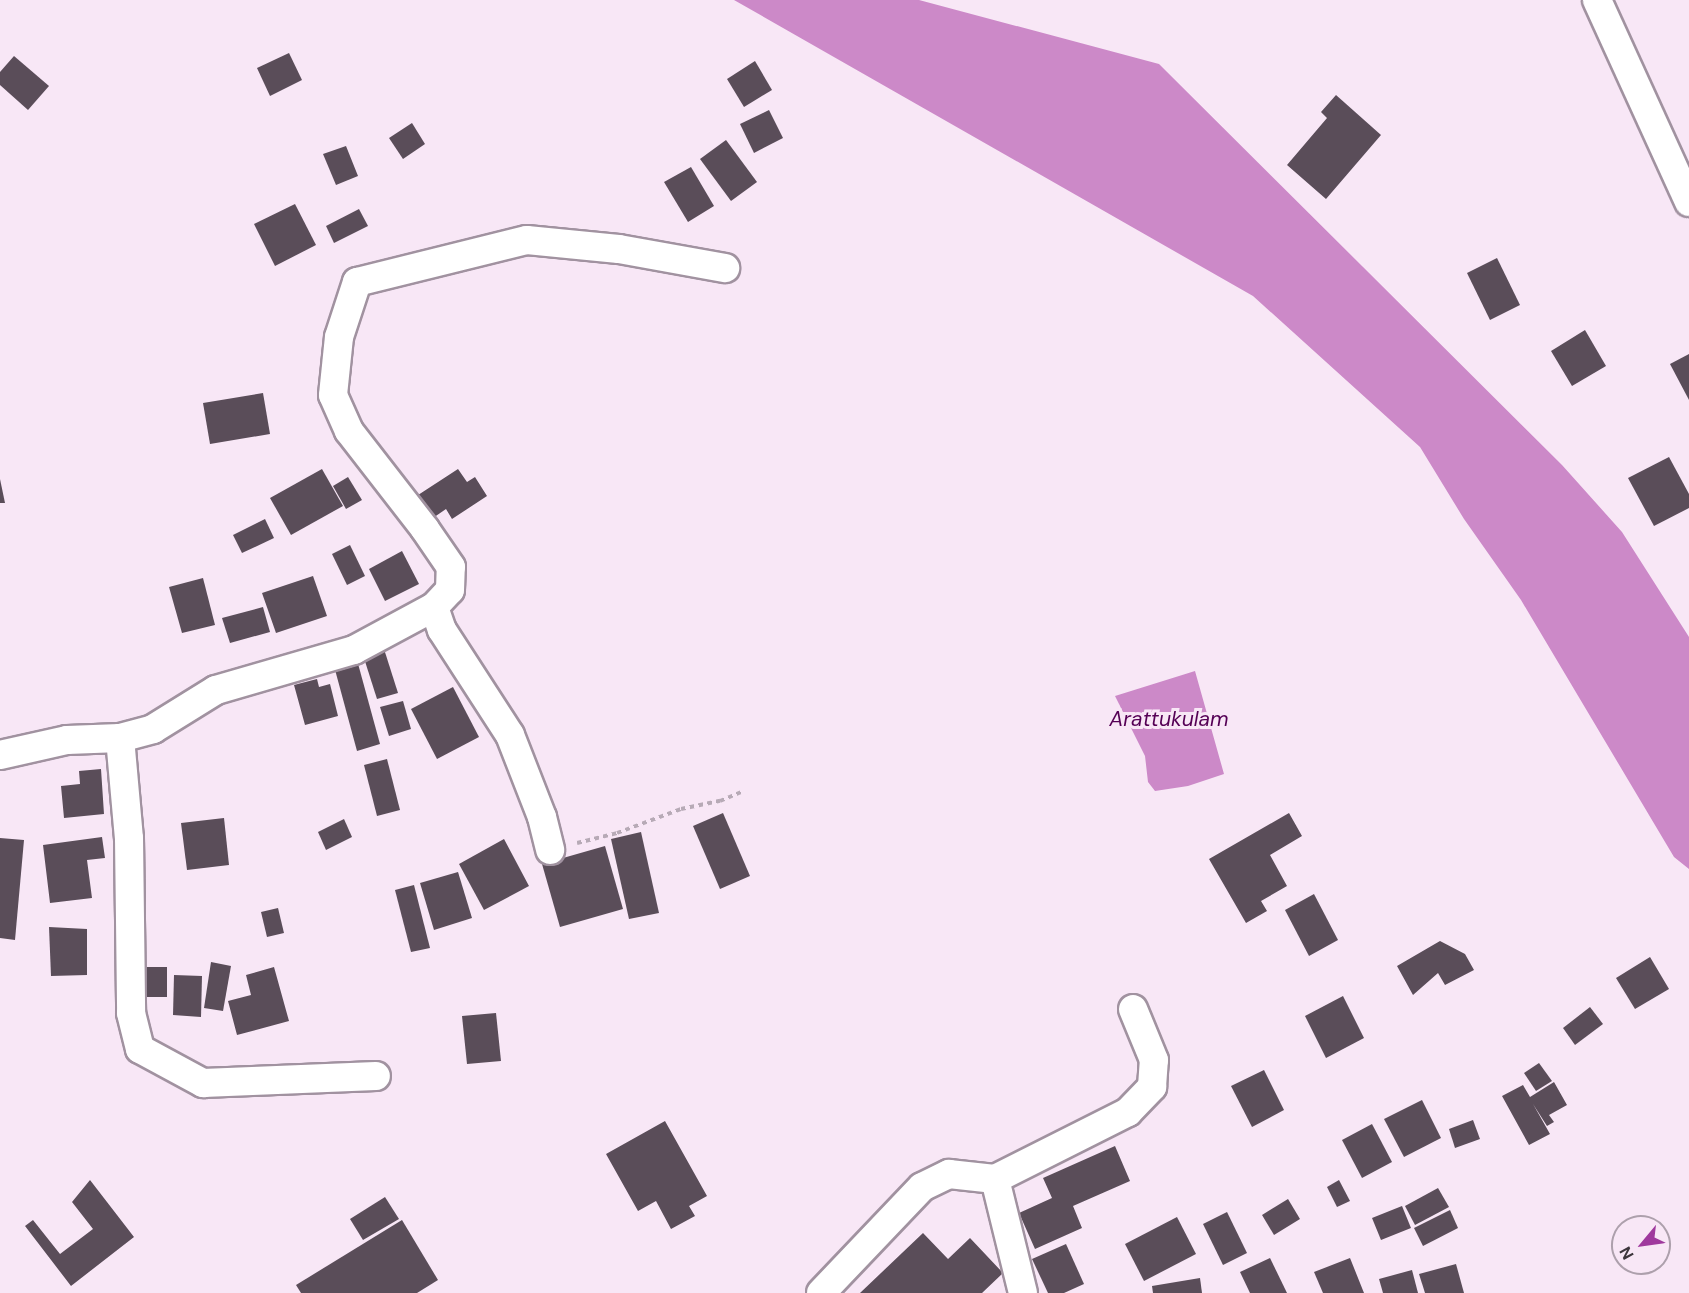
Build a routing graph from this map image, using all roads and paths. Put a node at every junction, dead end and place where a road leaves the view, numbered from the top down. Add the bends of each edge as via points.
1 (1597, 0) edge
2 (1689, 202) edge
3 (725, 268) dead end
4 (434, 608) junction
5 (120, 738) junction
6 (0, 755) edge
7 (743, 791) dead end
8 (550, 850) joint
9 (1133, 1009) dead end
10 (376, 1076) dead end
11 (994, 1179) junction
12 (821, 1293) edge
13 (1023, 1293) edge

1 - 2 street
3 - 4 street via 620,249 527,240 357,282 339,337 333,395 349,431 451,567 450,590
4 - 5 street via 354,650 216,690 153,729
4 - 8 street via 442,630 510,735 542,817
5 - 6 street via 67,740
5 - 10 street via 129,838 131,1014 140,1049 203,1083
7 - 8 path via 617,833
9 - 11 street via 1154,1060 1152,1088 1128,1113
11 - 12 street via 949,1174 922,1187
11 - 13 street

